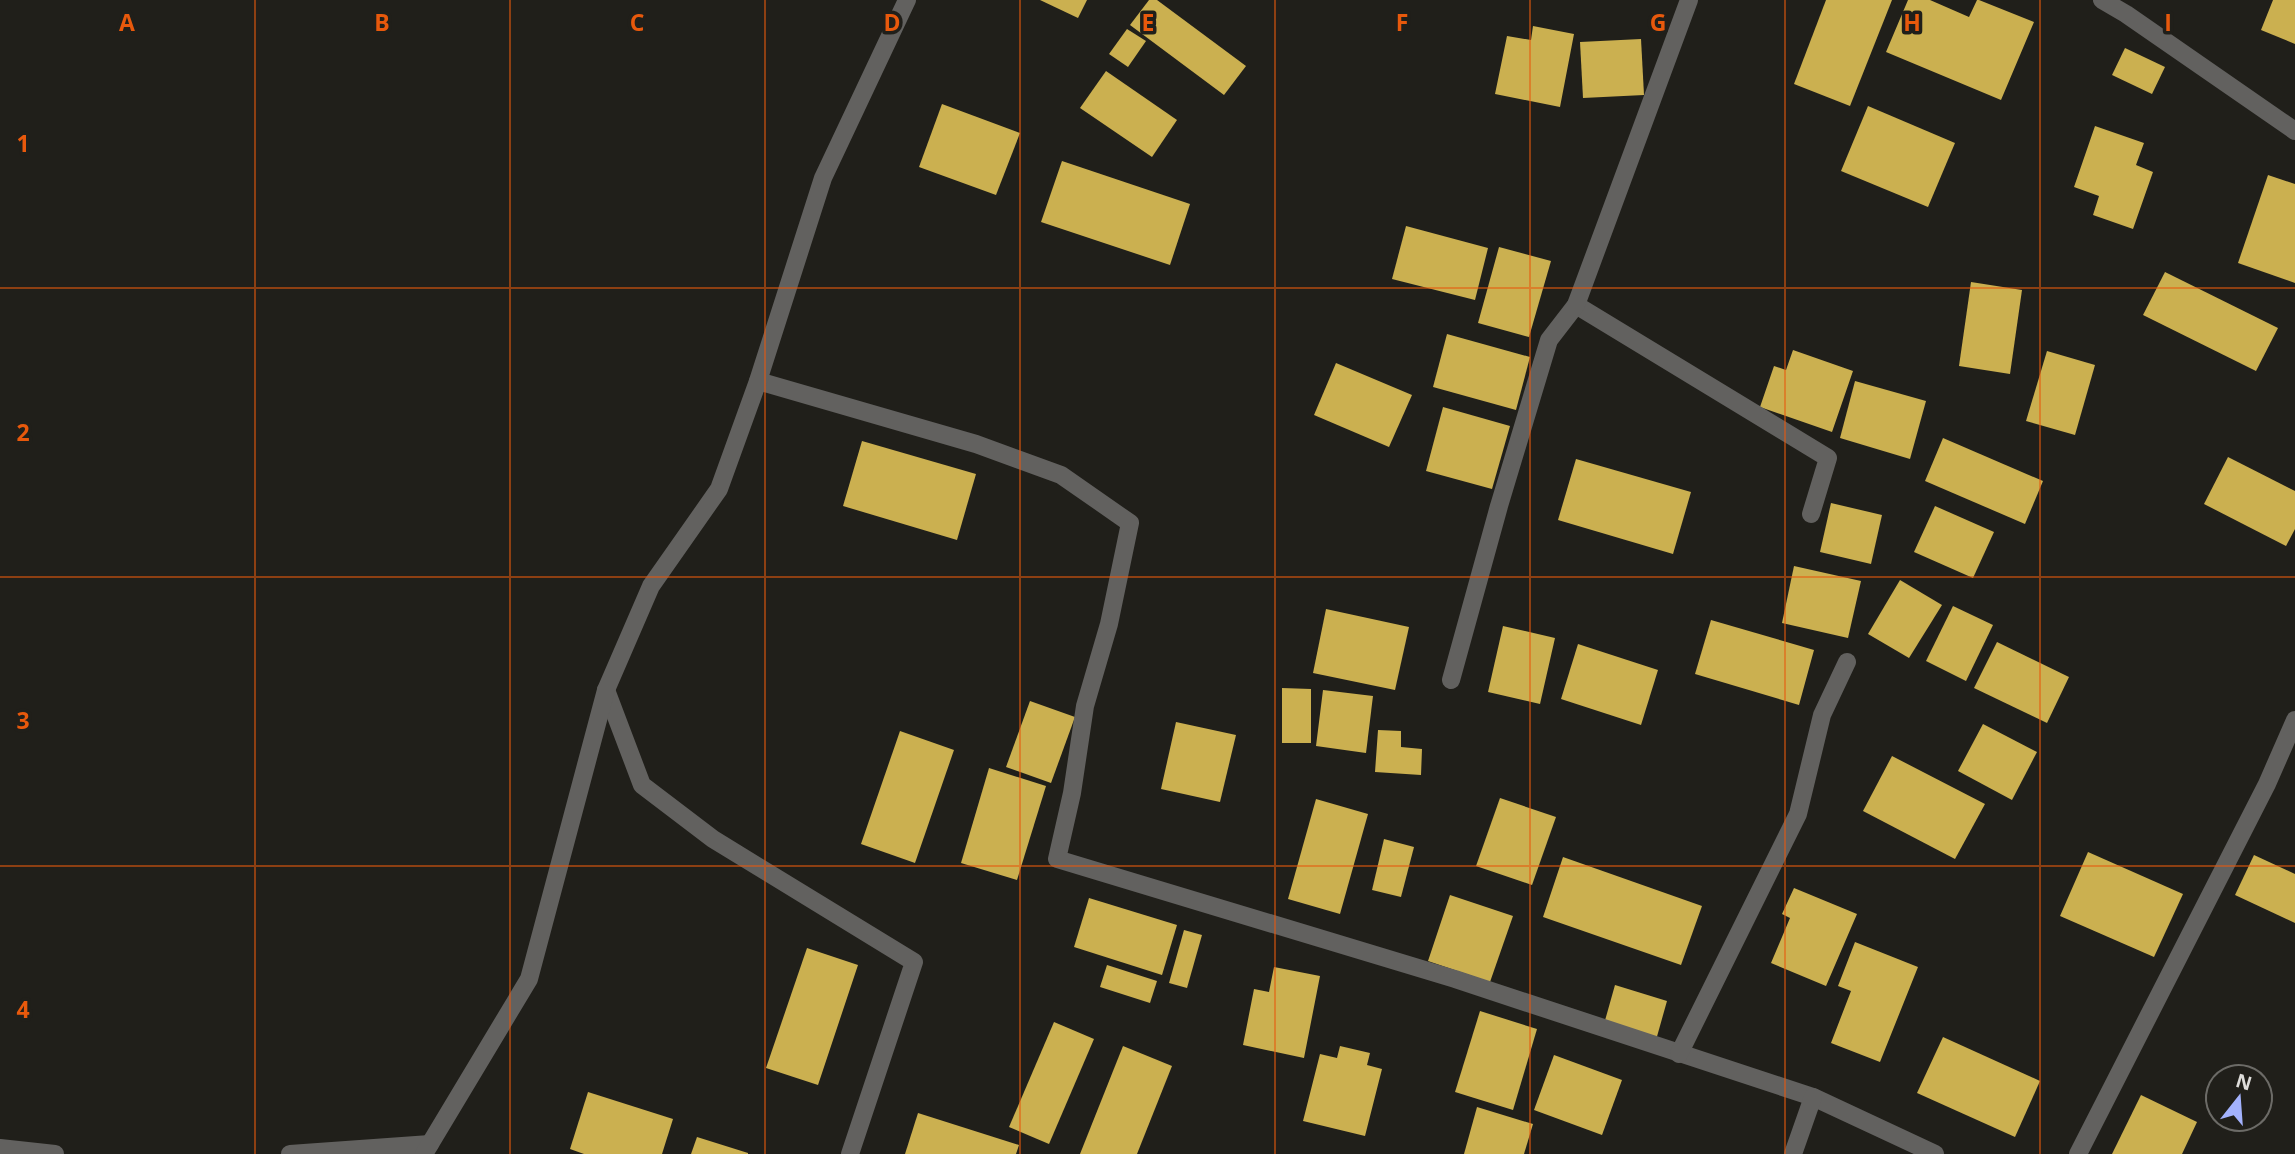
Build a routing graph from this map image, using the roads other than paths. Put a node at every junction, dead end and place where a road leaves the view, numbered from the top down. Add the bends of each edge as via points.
1 (907, 0) edge
2 (1689, 0) edge
3 (2102, 0) edge
4 (2294, 129) edge
5 (1576, 305) junction
6 (758, 381) junction
7 (1811, 514) dead end
8 (1847, 662) dead end
9 (1451, 680) dead end
10 (607, 690) junction
11 (2295, 720) edge
12 (1679, 1054) junction
13 (1813, 1097) junction
14 (0, 1148) edge
15 (427, 1149) edge
16 (55, 1154) edge
17 (290, 1154) edge
18 (850, 1154) edge
19 (1793, 1154) edge
20 (1935, 1154) edge
21 (2078, 1154) edge

1 - 6 street via 823,178
2 - 5 street
3 - 4 street
5 - 7 street via 1828,458
5 - 9 street via 1549,340
6 - 10 street via 719,489 651,586
6 - 12 street via 976,444 1061,475 1130,523 1110,624 1085,706 1073,793 1057,859 1455,979
8 - 12 street via 1822,715 1798,814
10 - 15 street via 529,979
10 - 18 street via 642,785 713,839 914,962
11 - 21 street via 2267,784
12 - 13 street
13 - 19 street
13 - 20 street
14 - 16 street
15 - 17 street

